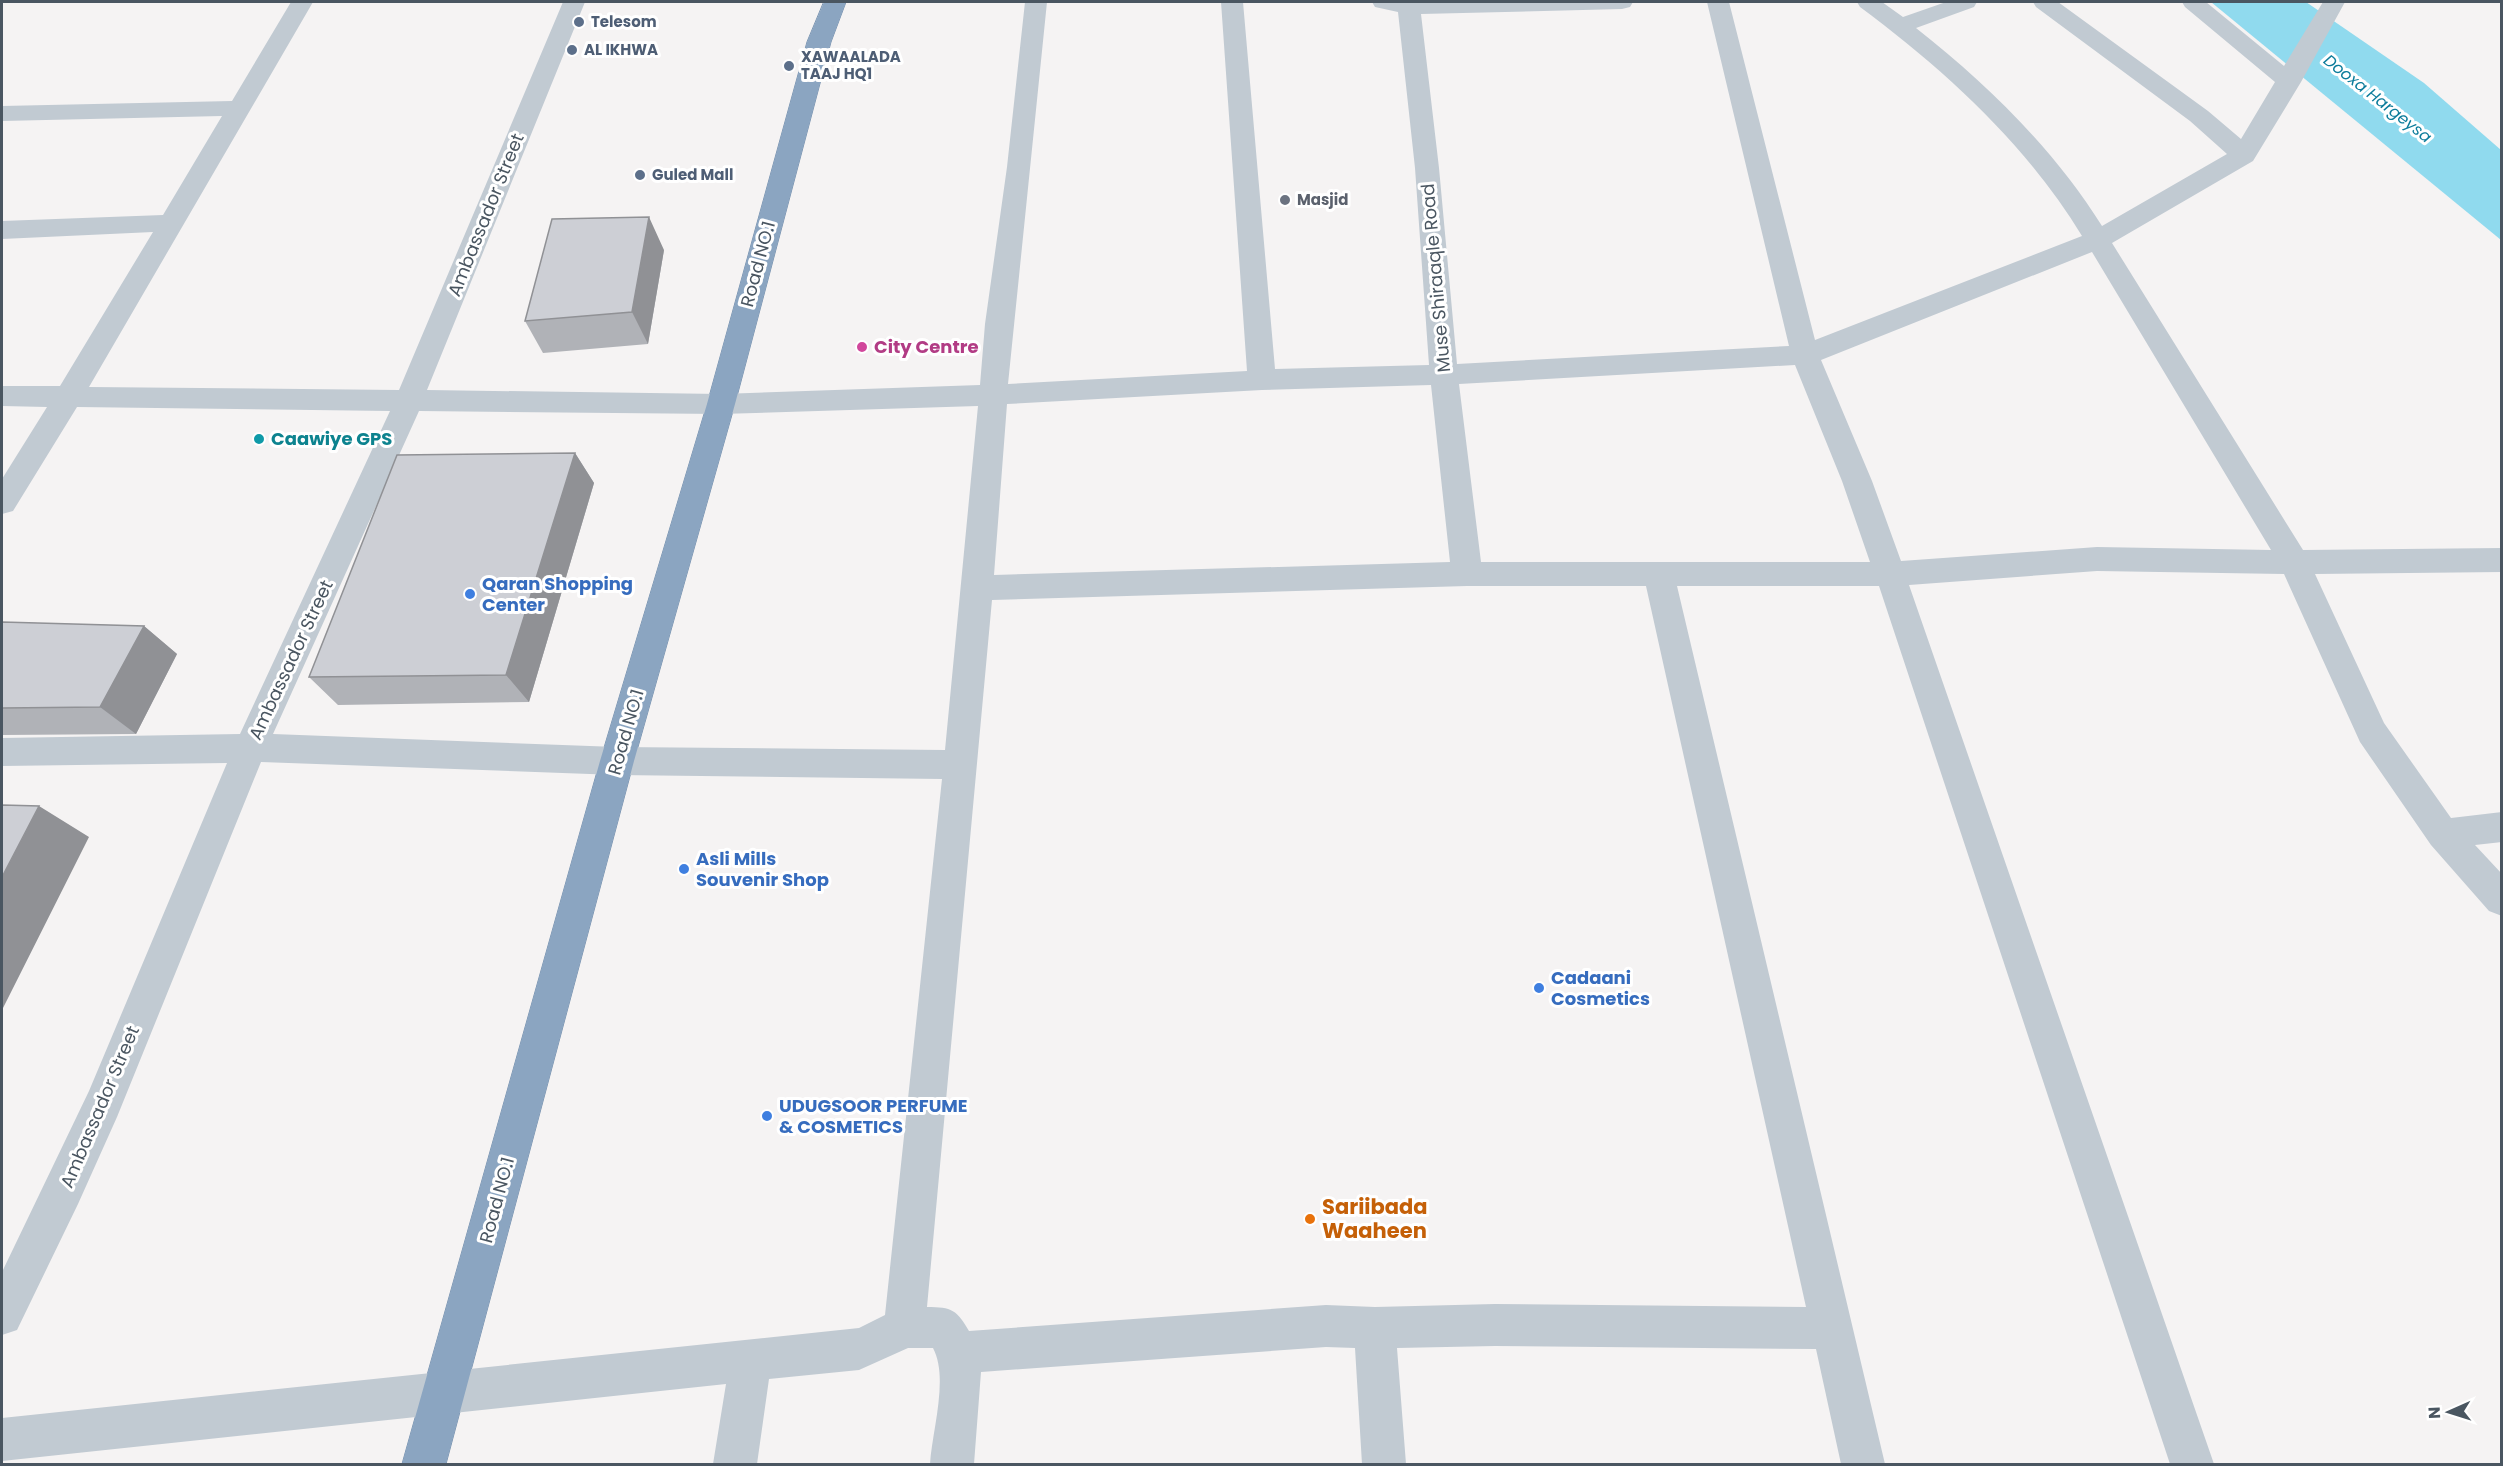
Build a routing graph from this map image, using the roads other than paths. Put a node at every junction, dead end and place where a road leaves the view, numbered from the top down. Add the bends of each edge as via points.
1 (307, 2) edge
2 (574, 2) edge
3 (835, 2) edge
4 (1036, 2) edge
5 (1232, 2) edge
6 (1383, 2) edge
7 (1622, 2) edge
8 (1718, 2) edge
9 (1868, 2) edge
10 (1966, 2) edge
11 (2044, 2) edge
12 (2193, 2) edge
13 (2334, 2) edge
14 (1409, 8) junction
15 (1902, 25) junction
16 (2289, 82) junction
17 (238, 108) junction
18 (2, 113) edge
19 (2244, 155) junction
20 (170, 223) junction
21 (2, 230) edge
22 (2096, 241) junction
23 (1805, 355) junction
24 (1444, 375) junction
25 (1262, 380) junction
26 (992, 395) junction
27 (2, 396) edge
28 (69, 396) junction
29 (409, 401) junction
30 (721, 404) junction
31 (2, 503) edge
32 (2502, 560) edge
33 (2294, 562) junction
34 (1467, 573) junction
35 (1658, 573) junction
36 (1890, 574) junction
37 (978, 588) junction
38 (250, 748) junction
39 (2, 752) edge
40 (617, 761) junction
41 (961, 765) junction
42 (2502, 827) edge
43 (2443, 834) junction
44 (2502, 900) edge
45 (2, 1316) edge
46 (904, 1327) junction
47 (1832, 1328) junction
48 (1375, 1329) junction
49 (958, 1353) junction
50 (751, 1362) junction
51 (444, 1394) junction
52 (2, 1440) edge
53 (424, 1464) edge
54 (735, 1464) edge
55 (952, 1464) edge
56 (1384, 1464) edge
57 (1863, 1464) edge
58 (2192, 1464) edge

1 - 17 street
2 - 29 street, Ambassador Street
3 - 30 highway, Road NO.1 via 819,42
4 - 26 street
5 - 25 street
6 - 14 street
7 - 14 street
8 - 23 street
9 - 15 street
10 - 15 street
11 - 19 street via 2199,116
12 - 16 street
13 - 16 street
14 - 24 street, Muse Shiraaqle Road
15 - 22 street via 1994,110 2048,168 2075,203
16 - 19 street
17 - 18 street
17 - 20 street
19 - 22 street
20 - 21 street
20 - 28 street
22 - 23 street
22 - 33 street
23 - 24 street
23 - 36 street
24 - 25 street
24 - 34 street, Muse Shiraaqle Road
25 - 26 street
26 - 30 street
26 - 37 street
27 - 28 street
28 - 29 street
28 - 31 street
29 - 30 street
29 - 38 street, Ambassador Street
30 - 40 highway, Road NO.1
32 - 33 street
33 - 36 street via 2097,559
33 - 43 street via 2373,732
34 - 35 street
34 - 37 street
35 - 36 street
35 - 47 street
36 - 58 street
37 - 41 street
38 - 39 street
38 - 40 street
38 - 45 street, Ambassador Street via 103,1104
40 - 41 street
40 - 51 highway, Road NO.1
41 - 46 street
42 - 43 street
43 - 44 street
46 - 49 street via 944,1328
46 - 50 street via 859,1349
47 - 48 street via 1495,1325
47 - 57 street
48 - 49 street via 1326,1326
48 - 56 street
49 - 55 street via 961,1380
50 - 51 street
50 - 54 street
51 - 52 street
51 - 53 highway, Road NO.1

